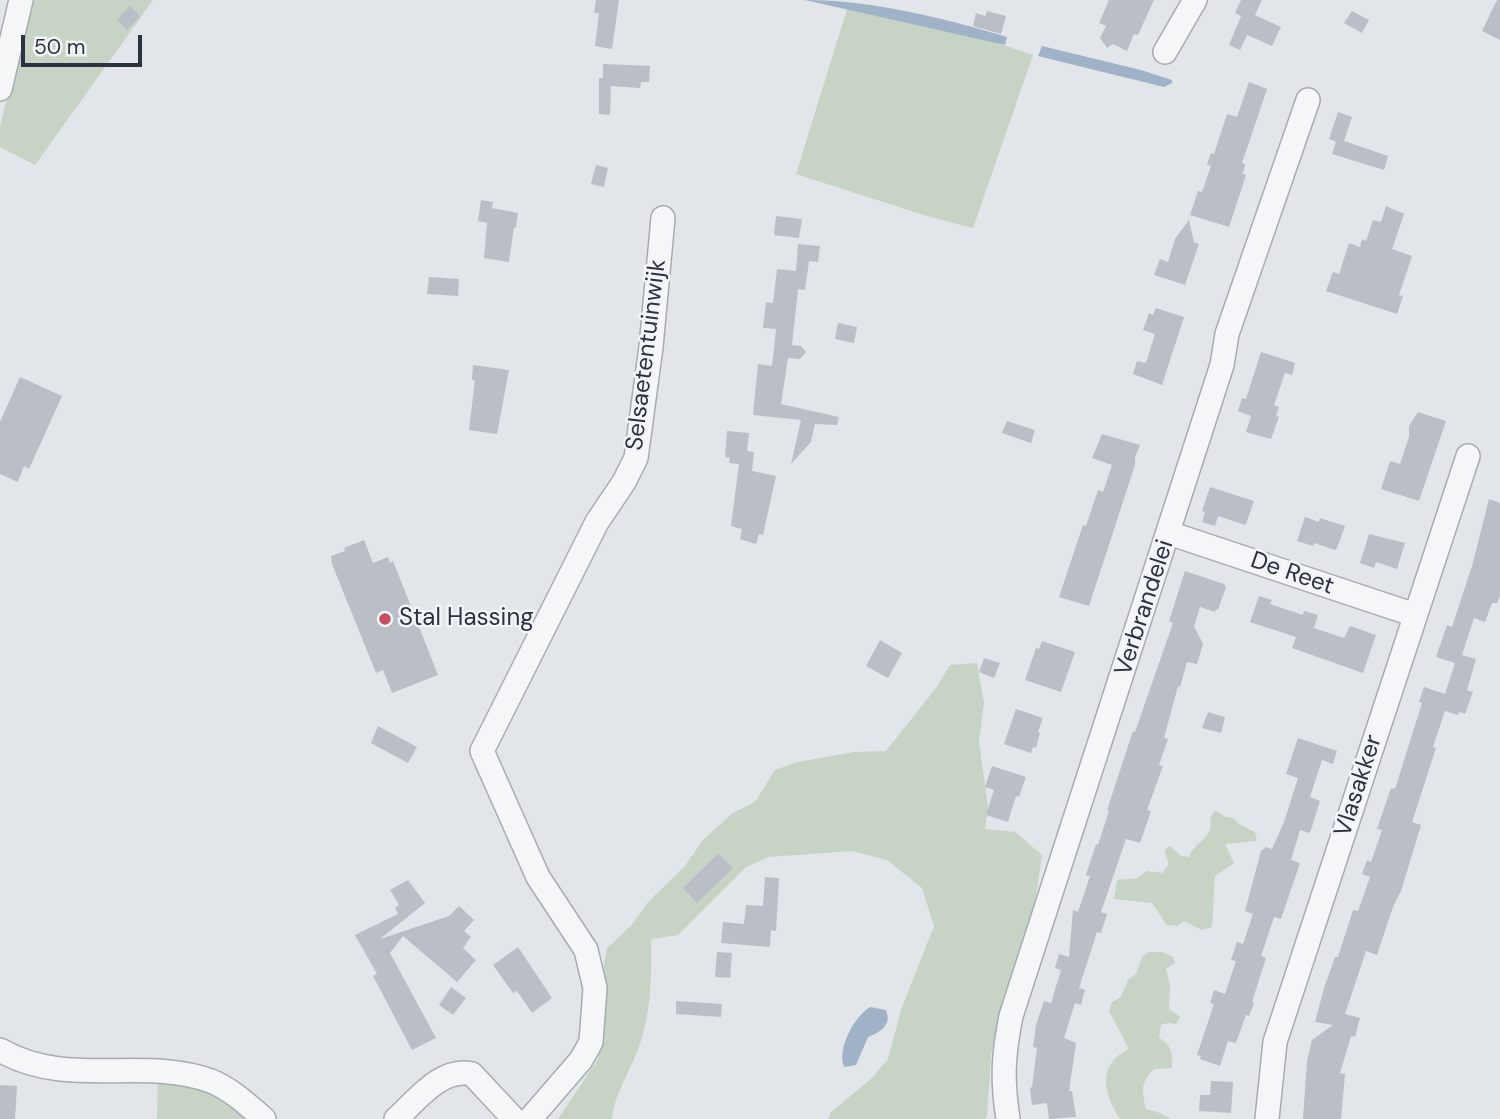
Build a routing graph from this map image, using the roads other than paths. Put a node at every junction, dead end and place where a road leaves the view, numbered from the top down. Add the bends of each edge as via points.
1 (22, 0) edge
2 (1195, 0) edge
3 (1165, 52) dead end
4 (0, 89) edge
5 (1308, 100) dead end
6 (663, 218) dead end
7 (1468, 456) dead end
8 (1169, 533) junction
9 (1415, 615) junction
10 (0, 1050) edge
11 (264, 1119) edge
12 (396, 1119) edge
13 (514, 1119) edge
14 (530, 1119) edge
15 (1008, 1119) edge
16 (1267, 1119) edge

1 - 4 street
2 - 3 street
5 - 8 street, Verbrandelei via 1227,334 1222,365
6 - 14 street, Selsaetentuinwijk via 636,458 597,522 482,751 538,877 586,950 595,988 591,1042
7 - 9 street, Vlasakker
8 - 9 street, De Reet
8 - 15 street, Verbrandelei via 1011,1016 1003,1052
9 - 16 street, Vlasakker via 1275,1042
10 - 11 street via 70,1071 157,1071 201,1079 229,1090
12 - 13 street via 441,1079 463,1072 472,1074

